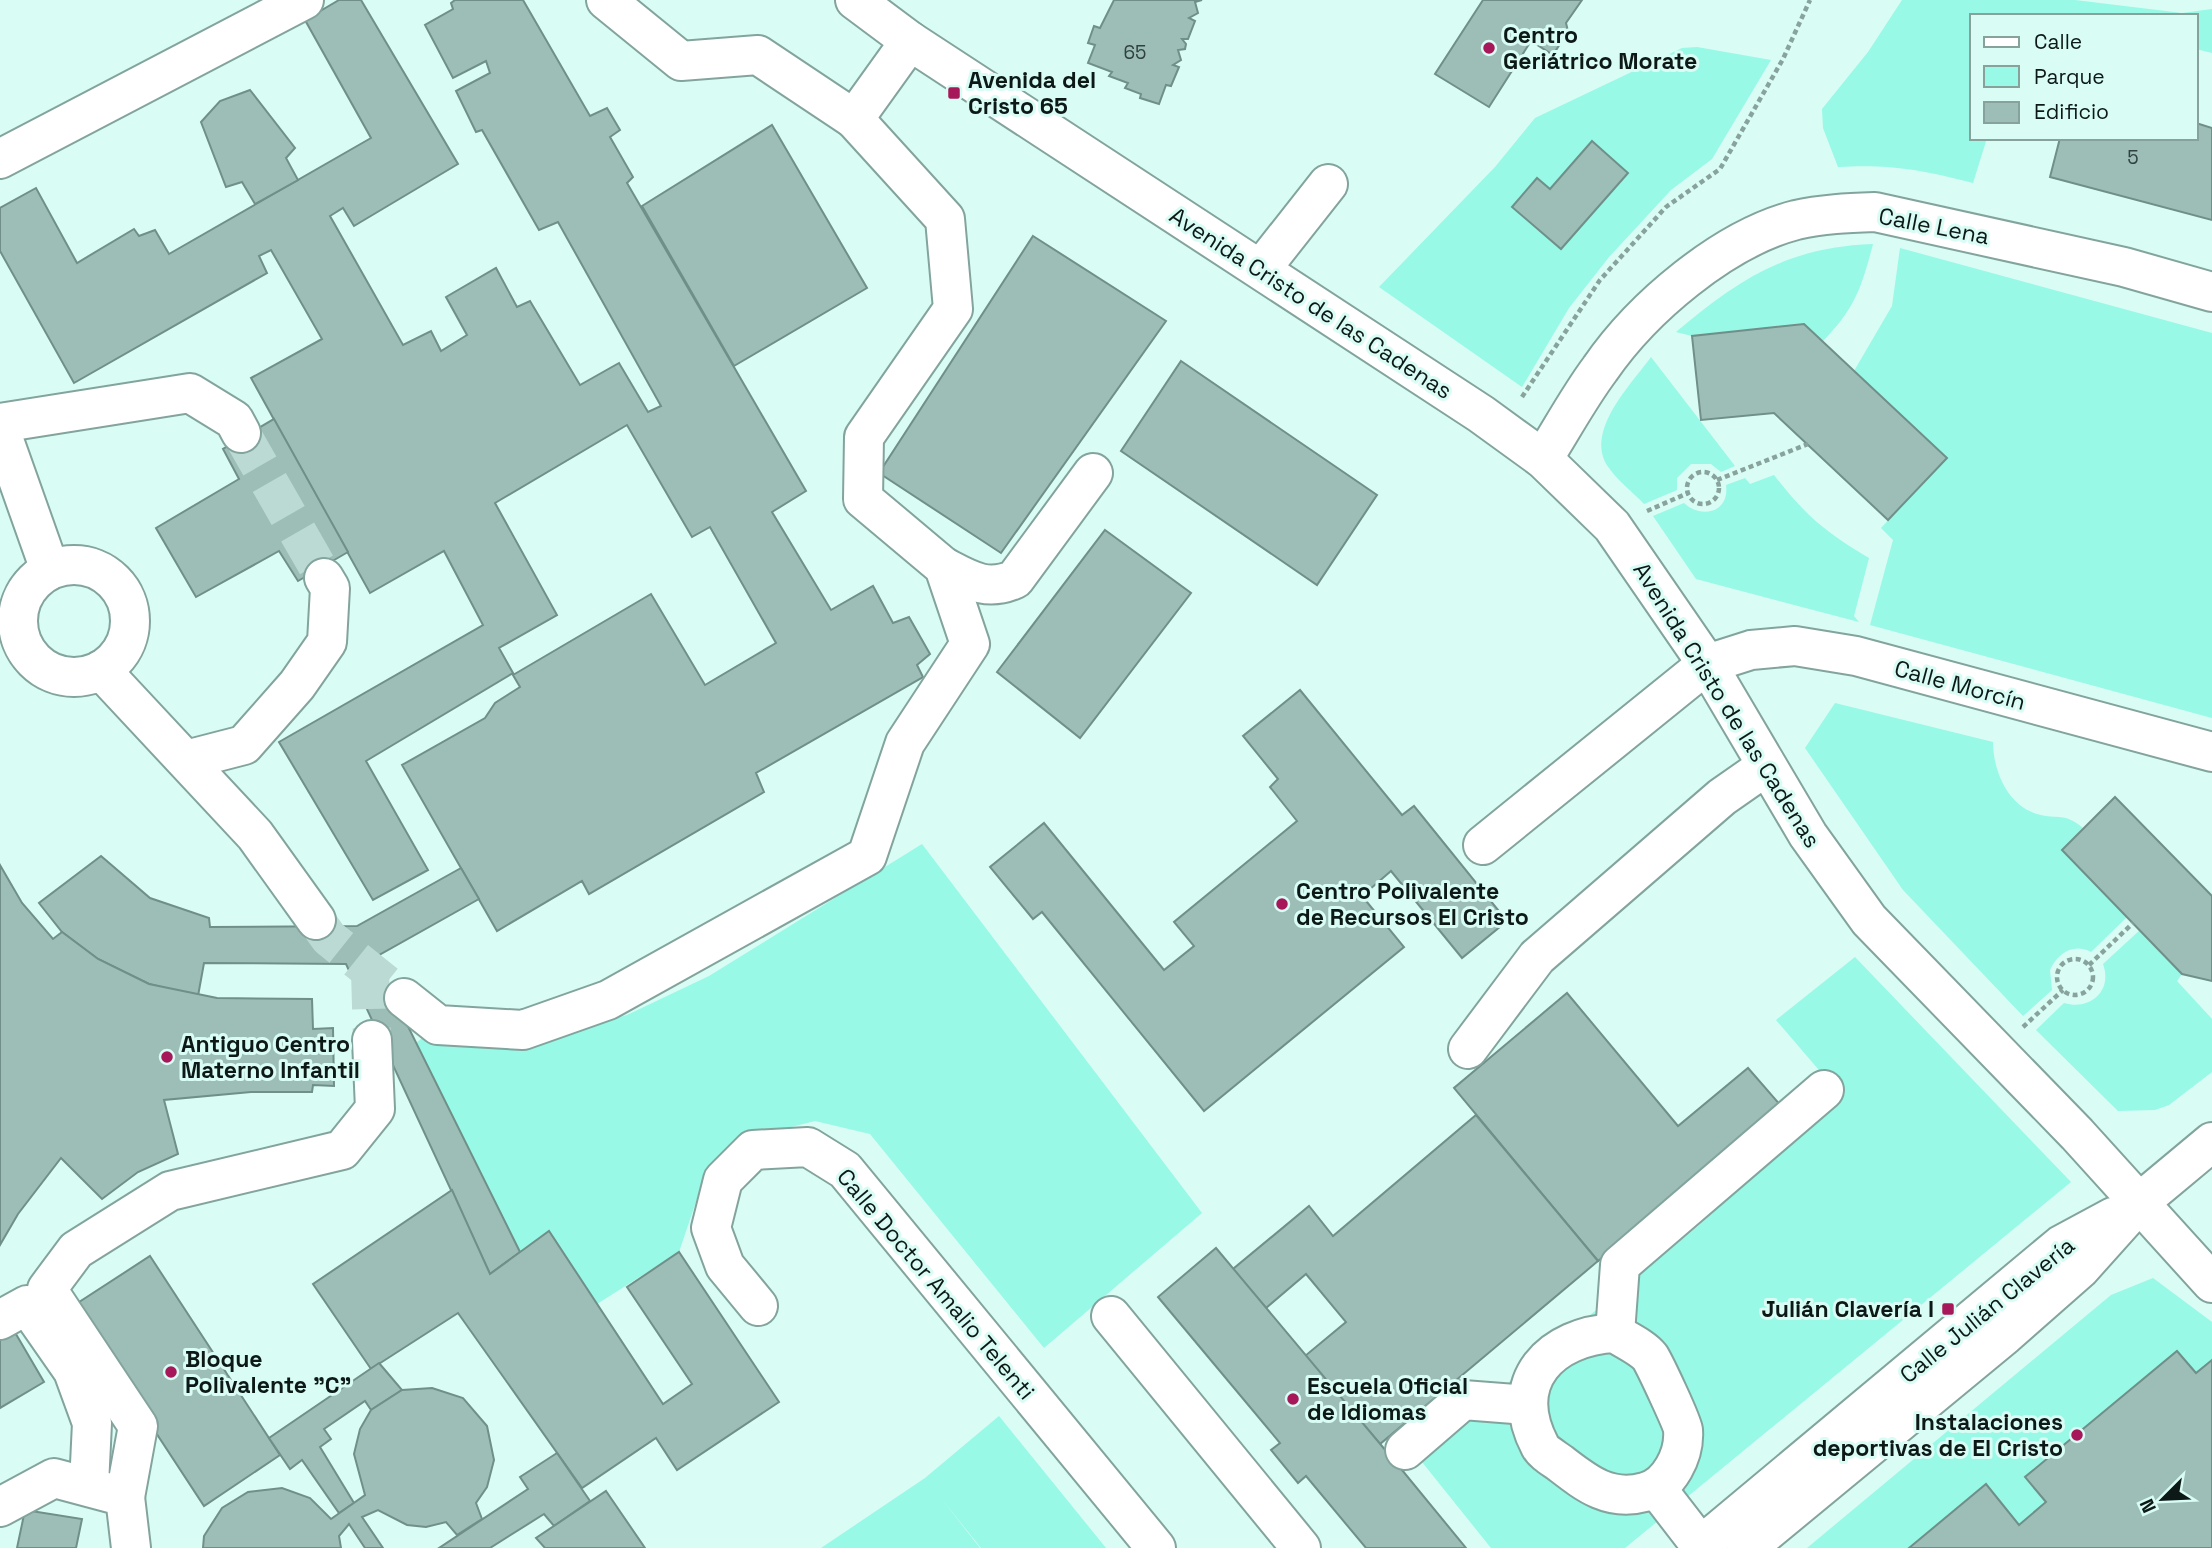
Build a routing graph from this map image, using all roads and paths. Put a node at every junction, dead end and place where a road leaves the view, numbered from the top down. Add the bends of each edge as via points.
1 (304, 0) edge
2 (606, 0) edge
3 (855, 0) edge
4 (1810, 0) edge
5 (911, 41) junction
6 (854, 120) junction
7 (0, 159) edge
8 (1328, 184) dead end
9 (1261, 269) junction
10 (2212, 292) edge
11 (0, 423) edge
12 (1501, 428) junction
13 (0, 429) edge
14 (241, 433) tunnel mouth
15 (1808, 444) dead end
16 (1543, 459) junction
17 (1093, 472) dead end
18 (1717, 480) junction
19 (944, 567) junction
20 (50, 570) junction
21 (324, 578) tunnel mouth
22 (11, 646) edge
23 (1707, 664) junction
24 (101, 670) junction
25 (2212, 752) edge
26 (186, 761) junction
27 (1765, 767) junction
28 (1483, 845) dead end
29 (317, 920) tunnel mouth
30 (2133, 923) dead end
31 (2089, 965) junction
32 (2063, 990) junction
33 (404, 998) tunnel mouth
34 (372, 1040) tunnel mouth
35 (1468, 1049) dead end
36 (1997, 1052) junction
37 (1824, 1090) dead end
38 (2212, 1142) edge
39 (2140, 1202) junction
40 (2212, 1283) edge
41 (758, 1306) dead end
42 (1111, 1316) dead end
43 (0, 1320) edge
44 (1615, 1333) junction
45 (1527, 1405) junction
46 (1405, 1450) dead end
47 (89, 1485) junction
48 (1657, 1489) junction
49 (125, 1497) junction
50 (0, 1507) edge
51 (1699, 1547) edge
52 (131, 1548) edge
53 (1156, 1548) edge
54 (1301, 1548) edge
55 (1747, 1548) edge

1 - 7 street
2 - 6 street via 681,61 758,55
3 - 5 street, Avenida Cristo de las Cadenas
4 - 12 path via 1783,59 1720,169 1666,207 1601,280
5 - 6 street
5 - 9 street, Avenida Cristo de las Cadenas
6 - 19 street via 945,219 953,309 864,437 863,499
8 - 9 street
9 - 12 street, Avenida Cristo de las Cadenas
10 - 16 street, Calle Lena via 2124,267 1875,212 1794,220 1757,235 1695,272 1639,320 1600,369
11 - 14 street via 190,393 234,420
12 - 16 street, Avenida Cristo de las Cadenas
13 - 20 street
15 - 18 path
16 - 23 street, Avenida Cristo de las Cadenas via 1612,526
17 - 19 street via 1015,579 1001,586 982,586
18 - 18 path via 1719,490 1710,502 1695,502 1688,493 1690,478 1699,473 1709,473
19 - 33 street via 970,644 905,743 867,856 608,1000 523,1030 438,1025
20 - 22 street via 26,592
20 - 24 street via 88,566 119,587 128,604 127,642 117,658
21 - 26 street via 330,588 327,642 297,685 244,745
22 - 24 street via 64,676
23 - 25 street, Calle Morcín via 1751,650 1794,646 1856,656
23 - 27 street, Avenida Cristo de las Cadenas
23 - 28 street
24 - 26 street
26 - 29 street via 255,835
27 - 35 street via 1722,797 1536,957
27 - 36 street, Avenida Cristo de las Cadenas via 1869,920
30 - 31 path
31 - 32 path via 2093,982 2088,991 2079,996
31 - 32 path via 2081,960 2064,963 2057,980
32 - 36 path
34 - 49 street via 375,1109 342,1150 170,1191 76,1250 47,1289 138,1426
36 - 39 street, Avenida Cristo de las Cadenas
37 - 44 street via 1620,1265
38 - 39 street
39 - 40 street, Avenida Cristo de las Cadenas
39 - 51 street, Calle Julián Clavería via 2061,1245
39 - 55 street, Calle Julián Clavería via 2080,1269
41 - 53 street, Calle Doctor Amalio Telenti via 725,1266 711,1228 723,1180 753,1150 808,1147 845,1170
42 - 54 street
43 - 47 street via 27,1305 73,1371 92,1423
44 - 45 street via 1590,1334 1553,1350 1532,1380
44 - 48 street via 1649,1356 1683,1429 1676,1467
45 - 46 street via 1463,1400
45 - 48 street via 1540,1448 1596,1490 1632,1496
47 - 49 street
47 - 50 street via 54,1478
48 - 51 street
49 - 52 street

